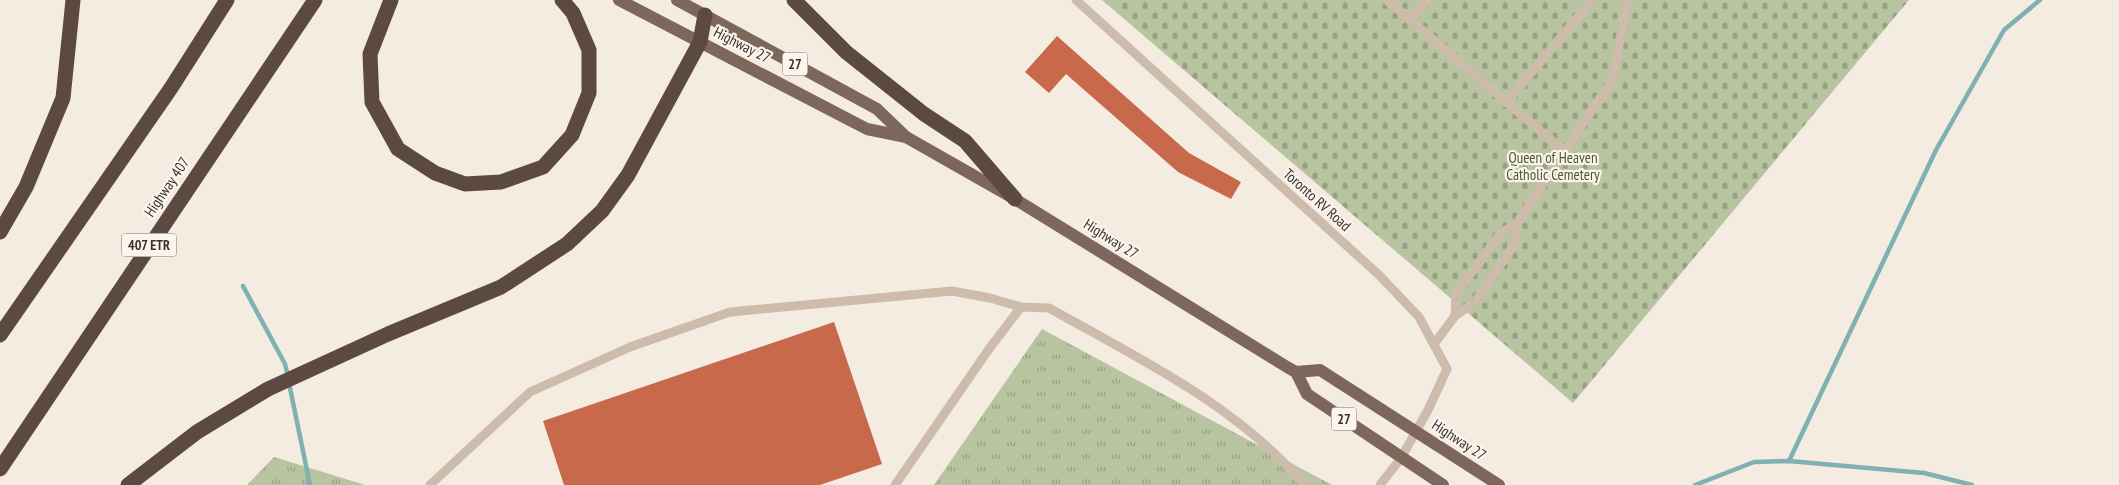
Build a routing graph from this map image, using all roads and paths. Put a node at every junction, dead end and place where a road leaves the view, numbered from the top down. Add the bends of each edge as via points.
1 (72, 0) edge
2 (227, 0) edge
3 (315, 0) edge
4 (325, 0) edge
5 (391, 0) edge
6 (562, 0) edge
7 (619, 0) edge
8 (677, 0) edge
9 (794, 0) edge
10 (1076, 0) edge
11 (1387, 0) edge
12 (1427, 0) edge
13 (1592, 0) edge
14 (1628, 0) edge
15 (705, 15) junction
16 (1410, 20) junction
17 (300, 24) junction
18 (700, 42) junction
19 (1506, 103) junction
20 (906, 137) junction
21 (1565, 152) junction
22 (1015, 199) junction
23 (1517, 223) junction
24 (0, 232) edge
25 (1021, 307) junction
26 (1455, 316) junction
27 (0, 335) edge
28 (1434, 344) junction
29 (1296, 372) junction
30 (1416, 432) junction
31 (1401, 458) junction
32 (0, 468) edge
33 (128, 485) edge
34 (430, 485) edge
35 (895, 485) edge
36 (1306, 485) edge
37 (1380, 485) edge
38 (1443, 485) edge
39 (1499, 485) edge

1 - 24 highway via 63,98 26,187
2 - 27 highway via 171,88
3 - 17 highway, Highway 407 / 407 ETR
4 - 17 highway
5 - 6 highway via 370,54 372,102 398,149 435,174 465,184 501,182 543,167 572,135 589,93 589,50 573,13
7 - 18 main road, Highway 27 / 27
8 - 15 main road, Highway 27 / 27
9 - 22 highway via 846,52 924,114 965,141
10 - 28 lane, Toronto RV Road via 1379,275 1419,317
11 - 16 lane
12 - 16 lane
13 - 19 lane
14 - 21 lane via 1612,80
15 - 18 highway
15 - 20 main road, Highway 27 / 27 via 877,109
16 - 19 lane
17 - 32 highway, Highway 407 / 407 ETR
18 - 20 main road, Highway 27 / 27 via 867,129
18 - 33 highway via 628,176 602,211 567,244 501,287 268,389 197,432
19 - 21 lane
20 - 22 main road, Highway 27 / 27
21 - 23 lane
22 - 29 main road, Highway 27 / 27
23 - 26 lane via 1516,242 1511,250 1476,302
23 - 26 lane via 1500,234 1456,294
25 - 34 lane via 952,291 730,312 630,347 530,392
25 - 35 lane
25 - 36 lane via 1049,308 1204,396 1258,436
26 - 28 lane
28 - 30 lane, Toronto RV Road via 1447,369
29 - 30 main road, Highway 27 / 27 via 1320,370
29 - 31 main road, 27 via 1307,394
30 - 31 lane, Toronto RV Road
30 - 39 main road, Highway 27 / 27
31 - 37 lane, Toronto RV Road
31 - 38 main road, 27

